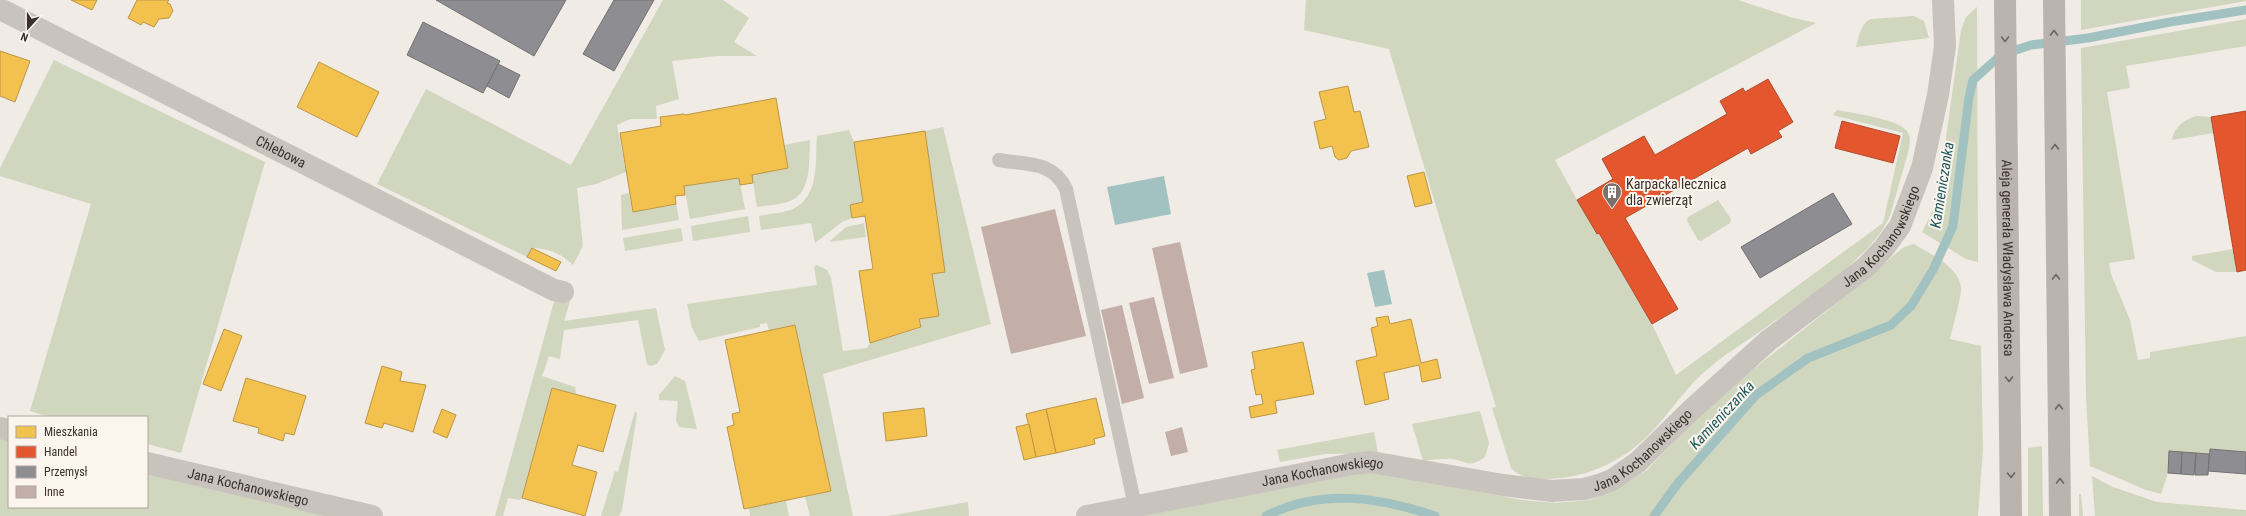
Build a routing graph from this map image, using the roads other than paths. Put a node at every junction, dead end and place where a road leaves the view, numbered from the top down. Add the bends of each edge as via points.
1 (1943, 0) edge
2 (2005, 0) edge
3 (2054, 0) edge
4 (0, 9) edge
5 (999, 160) dead end
6 (563, 292) dead end
7 (148, 463) edge
8 (1135, 506) junction
9 (372, 516) edge
10 (1087, 516) edge
11 (2011, 516) edge
12 (2060, 516) edge

1 - 8 street, Jana Kochanowskiego via 1945,46 1938,95 1922,168 1900,226 1866,267 1769,340 1694,406 1638,462 1612,480 1584,489 1552,491 1371,462
2 -> 11 main road, Aleja generała Władysława Andersa
12 -> 3 main road
4 - 6 street, Chlebowa via 554,290
5 - 8 lane via 1051,170 1061,178 1066,189
7 - 9 street, Jana Kochanowskiego
8 - 10 street, Jana Kochanowskiego

